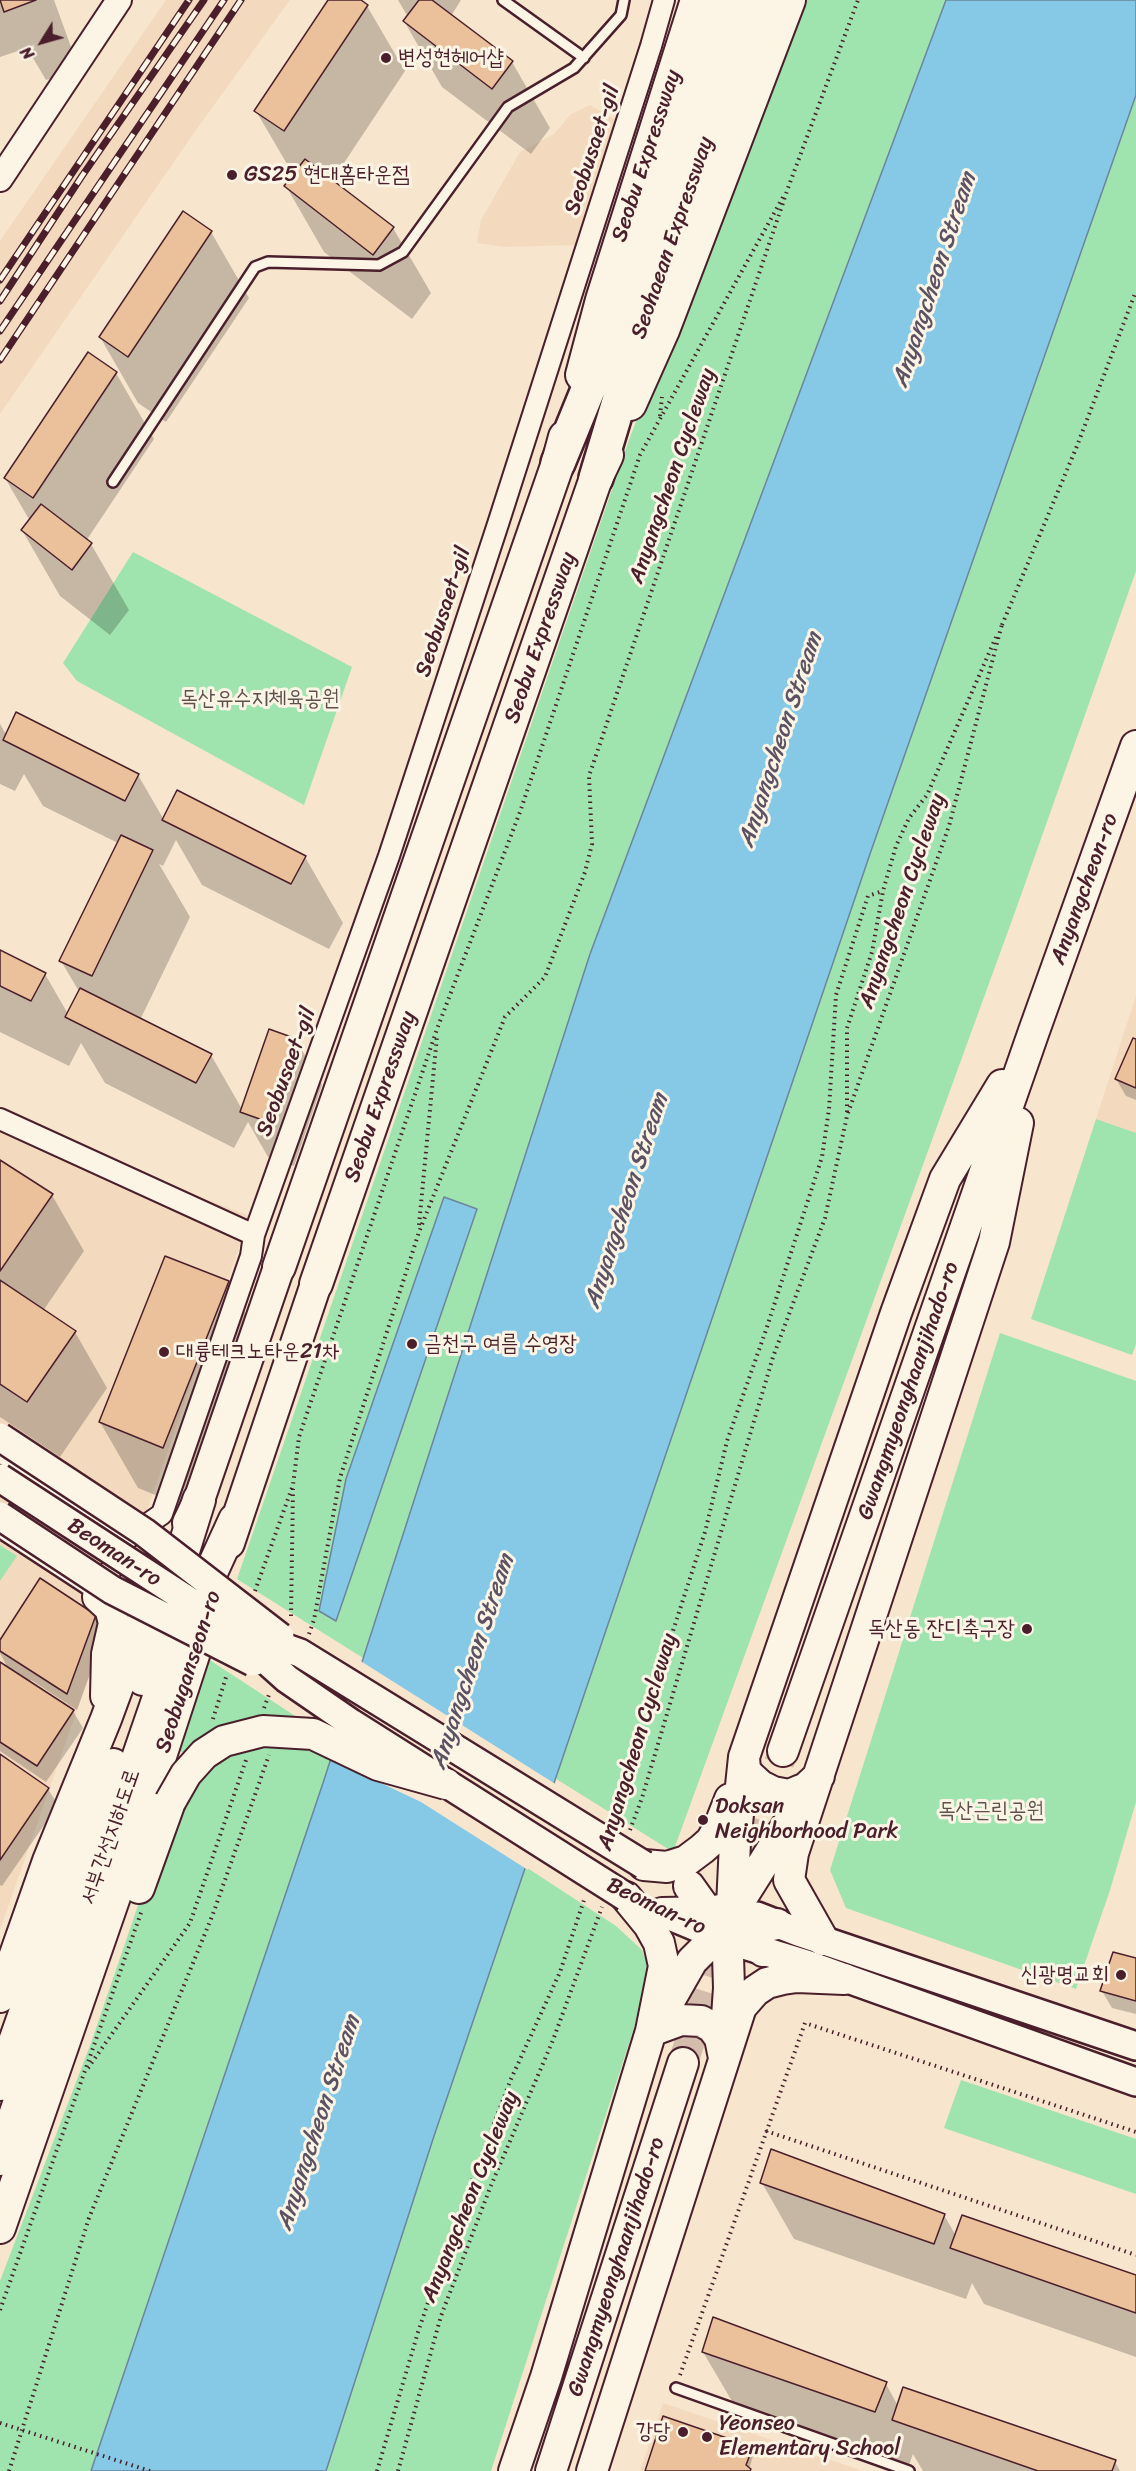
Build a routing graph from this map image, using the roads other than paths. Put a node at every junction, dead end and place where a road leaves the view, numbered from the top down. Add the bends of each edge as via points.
1 (119, 0) edge
2 (503, 0) edge
3 (624, 0) edge
4 (664, 0) edge
5 (697, 0) edge
6 (729, 0) edge
7 (756, 0) edge
8 (789, 0) edge
9 (584, 58) junction
10 (0, 179) edge
11 (558, 463) junction
12 (596, 478) junction
13 (112, 482) dead end
14 (1136, 746) edge
15 (1034, 1031) junction
16 (0, 1119) edge
17 (254, 1234) junction
18 (279, 1267) joint
19 (316, 1284) joint
20 (0, 1437) edge
21 (0, 1458) edge
22 (0, 1478) edge
23 (199, 1500) junction
24 (0, 1516) edge
25 (235, 1520) junction
26 (0, 1533) edge
27 (125, 1540) junction
28 (100, 1580) junction
29 (229, 1627) junction
30 (300, 1653) junction
31 (279, 1682) junction
32 (106, 1719) junction
33 (783, 1751) tunnel mouth
34 (742, 1765) junction
35 (819, 1776) junction
36 (446, 1784) junction
37 (644, 1865) junction
38 (689, 1887) joint
39 (616, 1897) junction
40 (662, 1913) joint
41 (777, 1924) joint
42 (734, 1927) junction
43 (823, 1940) junction
44 (844, 1979) junction
45 (0, 1996) edge
46 (651, 2031) junction
47 (1136, 2046) edge
48 (724, 2058) junction
49 (683, 2063) tunnel mouth
50 (1136, 2082) edge
51 (0, 2084) edge
52 (0, 2159) edge
53 (0, 2228) edge
54 (0, 2253) edge
55 (676, 2388) road end
56 (514, 2471) edge
57 (551, 2471) edge
58 (592, 2471) edge
59 (909, 2471) edge

1 - 10 street
2 - 9 lane
3 - 9 lane via 621,15
4 - 17 street, Seobusaet-gil via 396,834
5 - 11 highway, Seobu Expressway via 602,300
6 - 11 highway, Seohaean Expressway via 621,309
7 - 12 highway, Seohaean Expressway via 645,315
8 - 12 highway, Seobu Expressway via 663,330
9 - 13 lane via 574,68 507,107 403,252 379,265 268,262 255,267
11 - 18 highway, Seobu Expressway
12 - 19 highway, Seobu Expressway
14 - 15 main road, Anyangcheon-ro
15 - 33 main road, Gwangmyeonghaanjihado-ro
15 - 34 main road via 945,1179
15 - 35 main road via 994,1242
16 - 17 street
17 - 27 street, Seobusaet-gil via 251,1256 162,1514
18 - 23 main road
19 - 25 main road, Seobuganseon-ro
20 - 30 main road, bridge via 144,1532
21 - 27 lane
22 - 29 main road, Beoman-ro, bridge
23 - 32 main road via 141,1624
23 - 51 highway, 서부간선지하도로 via 154,1648
24 - 31 main road, bridge via 112,1590
25 - 52 highway, 서부간선지하도로 via 176,1651
25 - 53 main road, Seobuganseon-ro via 193,1664
26 - 28 lane
27 - 28 street, Seobusaet-gil
28 - 32 main road via 114,1623 107,1654
29 - 30 main road, Beoman-ro, bridge
29 - 31 main road, Beoman-ro, bridge
30 - 37 main road, Beoman-ro, bridge
31 - 36 main road, Beoman-ro, bridge
32 - 45 main road via 48,1861
34 - 35 main road via 761,1786 789,1795 806,1788
34 - 37 main road via 711,1841 686,1861 667,1867
34 - 42 main road
35 - 42 main road via 756,1876
35 - 43 main road via 793,1853 789,1880
36 - 39 main road, Beoman-ro, bridge
36 - 54 main road, bridge via 378,1765 313,1734 263,1731 224,1741 204,1754 186,1774 170,1802
37 - 38 main road, Beoman-ro
38 - 42 main road
39 - 40 main road, Beoman-ro
39 - 46 main road via 649,1925 659,1943 664,1966
40 - 42 main road
41 - 42 main road
41 - 43 main road
42 - 44 main road
42 - 46 main road via 692,1961
42 - 48 main road via 728,1956
43 - 47 main road
44 - 48 main road via 797,1977 767,1983 741,2007
44 - 50 main road
46 - 48 main road via 681,2020 701,2021 720,2038
46 - 56 main road
48 - 58 main road
49 - 57 main road, Gwangmyeonghaanjihado-ro
55 - 59 lane

